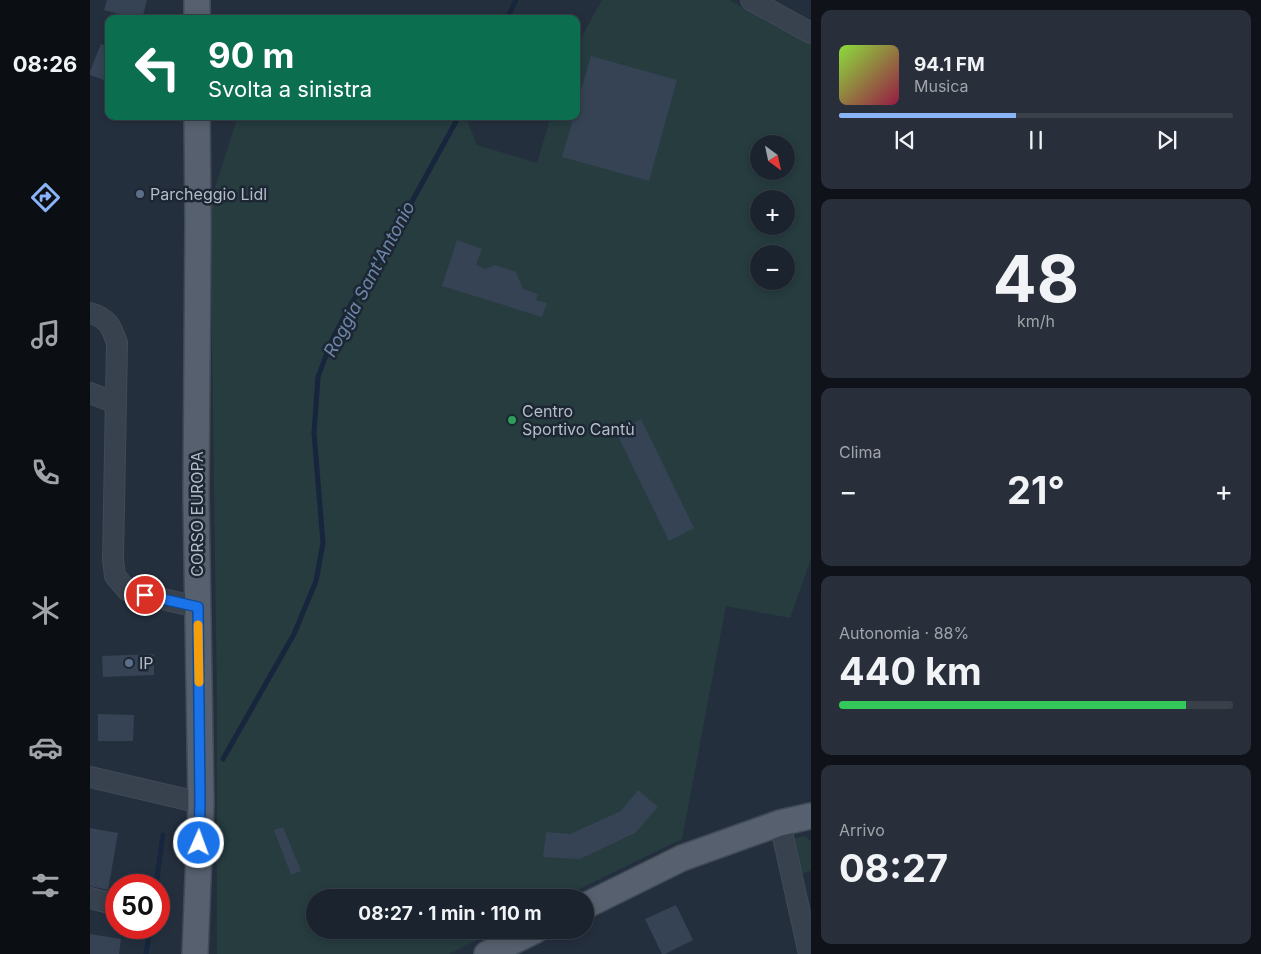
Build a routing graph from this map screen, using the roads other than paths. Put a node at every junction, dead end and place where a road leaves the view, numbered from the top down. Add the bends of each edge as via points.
1 (751, 0) edge
2 (811, 34) edge
3 (197, 120) edge
4 (90, 313) edge
5 (90, 393) edge
6 (116, 403) junction
7 (198, 607) junction
8 (90, 778) edge
9 (200, 803) junction
10 (811, 816) edge
11 (780, 823) junction
12 (90, 898) edge
13 (105, 902) edge
14 (594, 902) edge
15 (518, 939) edge
16 (196, 950) edge
17 (487, 954) edge
18 (809, 954) edge

1 - 2 street
3 - 7 main road, CORSO EUROPA
4 - 6 street via 101,316 110,326 117,343
5 - 6 street
6 - 7 street via 115,576 128,591
7 - 9 main road, CORSO EUROPA
8 - 9 street
9 - 16 main road, CORSO EUROPA
10 - 11 main road
11 - 14 main road via 682,858
11 - 18 street
12 - 13 street
15 - 17 main road

